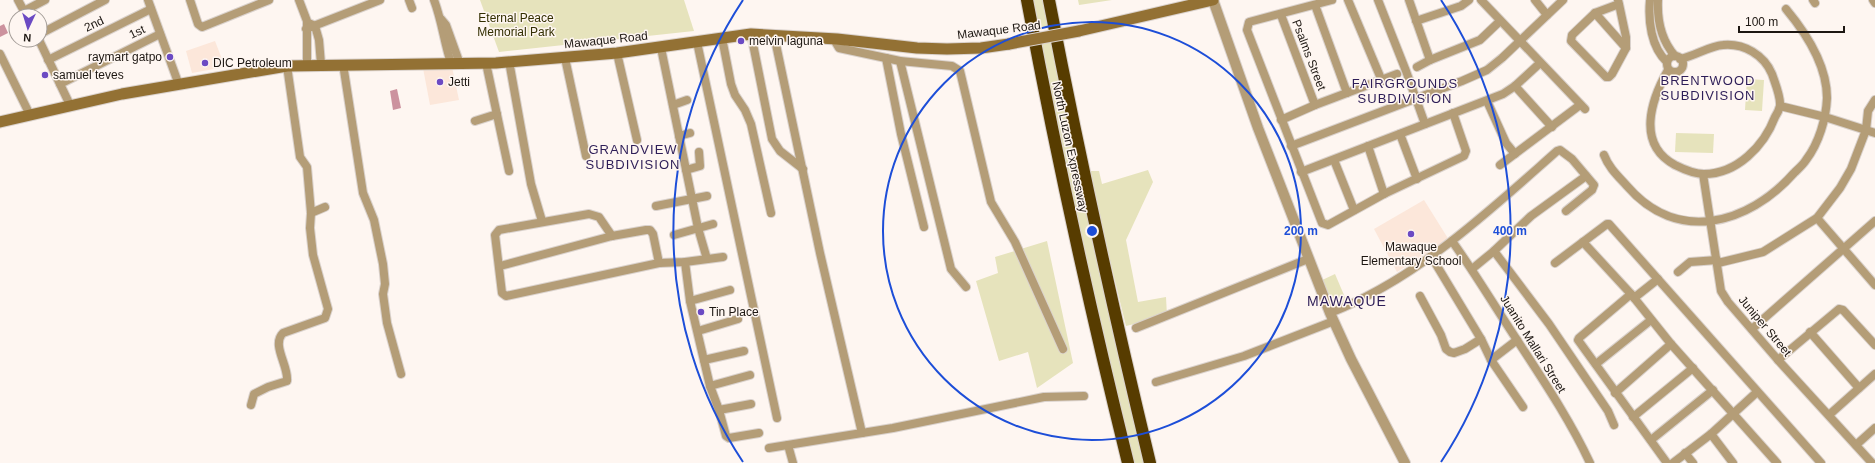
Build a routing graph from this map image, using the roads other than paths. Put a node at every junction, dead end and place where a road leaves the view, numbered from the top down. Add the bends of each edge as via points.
1 (45, 0) edge
2 (105, 0) edge
3 (148, 0) edge
4 (190, 0) edge
5 (269, 0) edge
6 (299, 0) edge
7 (380, 0) edge
8 (434, 0) edge
9 (1027, 0) edge
10 (1049, 0) edge
11 (1213, 0) edge
12 (1332, 0) edge
13 (1348, 0) edge
14 (1378, 0) edge
15 (1409, 0) edge
16 (1469, 0) edge
17 (1481, 0) edge
18 (1535, 0) edge
19 (1563, 0) edge
20 (1650, 0) edge
21 (1658, 0) edge
22 (1873, 0) edge
23 (1619, 2) edge
24 (1875, 3) edge
25 (1315, 5) junction
26 (34, 8) edge
27 (1786, 8) dead end
28 (151, 9) junction
29 (1595, 13) junction
30 (1281, 15) junction
31 (1547, 15) junction
32 (1416, 21) junction
33 (1500, 21) junction
34 (306, 25) junction
35 (315, 26) junction
36 (48, 30) edge
37 (160, 34) junction
38 (751, 34) junction
39 (774, 35) junction
40 (722, 38) junction
41 (837, 38) junction
42 (697, 42) junction
43 (1521, 42) junction
44 (43, 48) edge
45 (661, 48) junction
46 (1626, 48) junction
47 (617, 53) junction
48 (0, 54) edge
49 (565, 58) junction
50 (886, 58) junction
51 (1680, 58) junction
52 (48, 60) junction
53 (1430, 60) junction
54 (509, 61) junction
55 (900, 61) junction
56 (1540, 62) junction
57 (486, 63) junction
58 (321, 64) junction
59 (343, 64) junction
60 (455, 64) junction
61 (307, 65) junction
62 (287, 66) junction
63 (1668, 66) junction
64 (1417, 67) dead end
65 (1397, 74) dead end
66 (1382, 81) junction
67 (60, 84) junction
68 (179, 85) junction
69 (1515, 86) junction
70 (1348, 93) junction
71 (1416, 98) junction
72 (687, 100) dead end
73 (1875, 100) edge
74 (1487, 101) junction
75 (70, 105) junction
76 (673, 105) junction
77 (1315, 105) junction
78 (1780, 106) junction
79 (1453, 113) junction
80 (497, 114) junction
81 (30, 115) junction
82 (1825, 116) junction
83 (1280, 120) junction
84 (475, 121) dead end
85 (0, 122) edge
86 (1425, 124) junction
87 (1552, 127) junction
88 (1866, 130) junction
89 (690, 133) dead end
90 (1875, 133) edge
91 (1400, 134) junction
92 (679, 136) junction
93 (637, 140) dead end
94 (1291, 146) junction
95 (1368, 146) junction
96 (699, 152) dead end
97 (1515, 154) junction
98 (1604, 155) dead end
99 (586, 156) dead end
100 (1334, 160) junction
101 (1500, 165) dead end
102 (802, 169) junction
103 (686, 170) junction
104 (509, 171) dead end
105 (1301, 172) junction
106 (1703, 174) junction
107 (1586, 176) junction
108 (1417, 179) junction
109 (1384, 194) junction
110 (707, 196) dead end
111 (692, 198) junction
112 (656, 206) dead end
113 (324, 207) dead end
114 (1354, 210) junction
115 (1566, 211) dead end
116 (311, 213) junction
117 (771, 213) dead end
118 (1817, 218) junction
119 (542, 221) junction
120 (1711, 221) junction
121 (1875, 221) edge
122 (714, 224) dead end
123 (698, 228) junction
124 (924, 228) dead end
125 (674, 235) dead end
126 (612, 236) junction
127 (1452, 241) junction
128 (1583, 242) junction
129 (1844, 249) junction
130 (1494, 251) junction
131 (1431, 256) junction
132 (723, 257) dead end
133 (707, 259) junction
134 (1308, 259) junction
135 (1718, 261) junction
136 (685, 262) junction
137 (660, 263) junction
138 (1555, 263) dead end
139 (500, 266) junction
140 (1472, 269) junction
141 (1678, 272) dead end
142 (1658, 279) junction
143 (1875, 285) edge
144 (966, 287) dead end
145 (730, 290) dead end
146 (1420, 296) dead end
147 (1633, 296) junction
148 (690, 300) junction
149 (1332, 317) junction
150 (738, 319) dead end
151 (1652, 320) junction
152 (1136, 328) dead end
153 (1752, 329) junction
154 (698, 331) junction
155 (1810, 332) junction
156 (1481, 339) junction
157 (1517, 340) junction
158 (1672, 344) junction
159 (1875, 345) edge
160 (1063, 349) dead end
161 (744, 351) dead end
162 (704, 360) junction
163 (1491, 360) junction
164 (1778, 360) junction
165 (1596, 364) junction
166 (1693, 368) junction
167 (401, 374) dead end
168 (1875, 374) edge
169 (750, 375) dead end
170 (1156, 382) dead end
171 (710, 386) junction
172 (1859, 388) junction
173 (1713, 390) junction
174 (1757, 392) junction
175 (1615, 393) junction
176 (1084, 396) dead end
177 (751, 404) dead end
178 (251, 405) dead end
179 (1523, 407) dead end
180 (719, 410) junction
181 (1734, 414) junction
182 (1829, 416) junction
183 (1633, 417) junction
184 (777, 418) dead end
185 (1614, 425) dead end
186 (1875, 428) edge
187 (758, 433) dead end
188 (862, 433) junction
189 (1710, 434) junction
190 (1651, 440) junction
191 (788, 445) junction
192 (1856, 445) junction
193 (769, 448) dead end
194 (1685, 453) junction
195 (793, 463) edge
196 (1128, 463) edge
197 (1150, 463) edge
198 (1405, 463) edge
199 (1590, 463) edge
200 (1667, 463) edge
201 (1673, 463) edge
202 (1693, 463) edge
203 (1733, 463) edge
204 (1777, 463) edge
205 (1821, 463) edge
206 (1872, 463) edge

1 - 26 street
2 - 36 street
3 - 28 street
4 - 5 street via 198,24 202,27
6 - 34 street
7 - 35 street
8 - 60 street via 441,19 445,44
9 - 196 highway, North Luzon Expressway via 1050,125
10 - 197 highway, North Luzon Expressway via 1116,322
11 - 41 main road, Mawaque Road, bridge via 1079,31 981,48 916,48
11 - 134 street
12 - 25 street
13 - 66 street
14 - 71 street
15 - 32 street
16 - 32 street via 1461,6
17 - 33 street
18 - 31 street
19 - 31 street
20 - 63 street via 1649,11 1655,45
21 - 51 street via 1659,22 1664,41
22 - 24 street
23 - 29 street
23 - 46 street
25 - 30 street
25 - 70 street
27 - 82 street via 1798,23 1820,63 1827,97
28 - 37 street
28 - 52 street, 2nd
29 - 46 street
29 - 46 street via 1572,35 1571,41 1606,77 1612,74
30 - 77 street, Psalms Street
30 - 83 street via 1249,22 1247,26
31 - 43 street
32 - 53 street
33 - 43 street
33 - 53 street via 1480,40
34 - 35 street
34 - 61 street
35 - 58 street
37 - 67 street, 1st
37 - 68 street
38 - 39 main road, Mawaque Road
38 - 40 main road, Mawaque Road
38 - 102 street via 772,139 780,151
39 - 41 main road, Mawaque Road
39 - 102 street
40 - 42 main road, Mawaque Road
40 - 117 street via 731,84 751,124
41 - 50 street via 839,48
42 - 45 main road, Mawaque Road
42 - 184 street
43 - 56 street
43 - 71 street via 1487,70
44 - 52 street
45 - 47 main road, Mawaque Road
45 - 76 street
47 - 49 main road, Mawaque Road
47 - 93 street
48 - 81 street
49 - 54 main road, Mawaque Road
49 - 99 street
50 - 55 street
50 - 124 street
51 - 63 street via 1670,58
51 - 63 street via 1683,66 1680,70 1675,72
51 - 78 street via 1723,45 1747,49 1764,60 1768,66 1778,91
52 - 67 street
53 - 64 street
54 - 57 main road, Mawaque Road
54 - 119 street via 531,184
55 - 144 street via 950,269
55 - 160 street via 952,66 960,71 991,202 1015,242
56 - 69 street
56 - 87 street via 1582,107
57 - 60 main road, Mawaque Road
57 - 80 street
58 - 59 main road, Mawaque Road
58 - 61 main road, Mawaque Road
59 - 60 main road, Mawaque Road
59 - 167 street via 363,193 374,220 383,264 383,294 387,323
61 - 62 main road, Mawaque Road
62 - 68 main road, Mawaque Road
62 - 116 street via 300,157 307,167
63 - 106 street via 1651,111 1652,136 1665,160 1680,168
65 - 66 street
66 - 70 street
67 - 75 street
68 - 75 main road, Mawaque Road
69 - 74 street
69 - 87 street
70 - 77 street
71 - 86 street
71 - 94 street
72 - 76 street
73 - 88 street via 1868,111
74 - 79 street
74 - 97 street via 1506,143
75 - 81 main road, Mawaque Road
76 - 92 street
77 - 83 street
78 - 82 street
78 - 106 street via 1760,146 1725,170
79 - 86 street
79 - 108 street via 1466,153
80 - 84 street
80 - 104 street
81 - 85 main road, Mawaque Road
82 - 88 street
82 - 120 street via 1818,138 1806,161 1783,186 1754,208 1736,216
83 - 94 street
86 - 91 street
87 - 97 street
88 - 90 street
88 - 118 street via 1848,175
89 - 92 street
91 - 95 street
91 - 108 street
92 - 103 street
94 - 105 street
95 - 100 street
95 - 109 street
96 - 103 street via 700,166
97 - 101 street
98 - 120 street via 1607,164 1630,190 1652,208 1667,216 1694,223
100 - 105 street
100 - 114 street
102 - 188 street
103 - 111 street
105 - 114 street via 1322,223 1328,225
106 - 120 street, Juniper Street
107 - 115 street via 1594,188
107 - 127 street via 1563,151 1557,151
107 - 130 street via 1531,216
108 - 109 street
109 - 114 street
110 - 111 street
111 - 112 street
111 - 123 street
113 - 116 street
116 - 178 street via 313,255 328,309 327,314 325,318 280,336 279,345 288,381 254,394
118 - 129 street
118 - 135 street via 1763,252
119 - 126 street via 596,215
119 - 139 street via 496,232
120 - 135 street, Juniper Street
121 - 129 street
122 - 123 street
123 - 125 street
123 - 133 street
126 - 137 street via 650,230
126 - 139 street
127 - 131 street
127 - 140 street, Juanito Mallari Street
128 - 138 street
128 - 142 street via 1610,224
128 - 147 street
129 - 143 street
129 - 153 street
130 - 140 street
130 - 185 street via 1550,324 1608,411
131 - 149 street
131 - 156 street
132 - 133 street
133 - 136 street
134 - 149 street
134 - 152 street
135 - 141 street via 1690,262
135 - 153 street, Juniper Street via 1721,291
136 - 137 street
136 - 148 street
137 - 139 street via 506,296 502,293
140 - 157 street, Juanito Mallari Street
142 - 147 street
142 - 174 street
145 - 148 street
146 - 156 street via 1446,349 1450,352 1465,349
147 - 151 street
147 - 165 street via 1579,338 1579,342
148 - 154 street
149 - 170 street via 1244,356
149 - 198 street
150 - 154 street
151 - 158 street
151 - 165 street
153 - 164 street, Juniper Street
154 - 162 street
155 - 159 street via 1839,309 1843,310
155 - 164 street
155 - 172 street
156 - 163 street
157 - 163 street
157 - 199 street, Juanito Mallari Street via 1582,444
158 - 166 street
158 - 175 street
161 - 162 street
162 - 171 street
163 - 179 street
164 - 182 street, Juniper Street
165 - 175 street
166 - 173 street
166 - 183 street
168 - 172 street
169 - 171 street
171 - 180 street
172 - 182 street
173 - 181 street
173 - 190 street
174 - 181 street
174 - 205 street
175 - 183 street
176 - 188 street via 1044,397
177 - 180 street
180 - 187 street via 727,438
181 - 189 street
181 - 204 street
182 - 192 street, Juniper Street
183 - 190 street
186 - 192 street
188 - 191 street
189 - 194 street
189 - 203 street
190 - 200 street
191 - 193 street
191 - 195 street
192 - 206 street, Juniper Street
194 - 201 street
194 - 202 street

